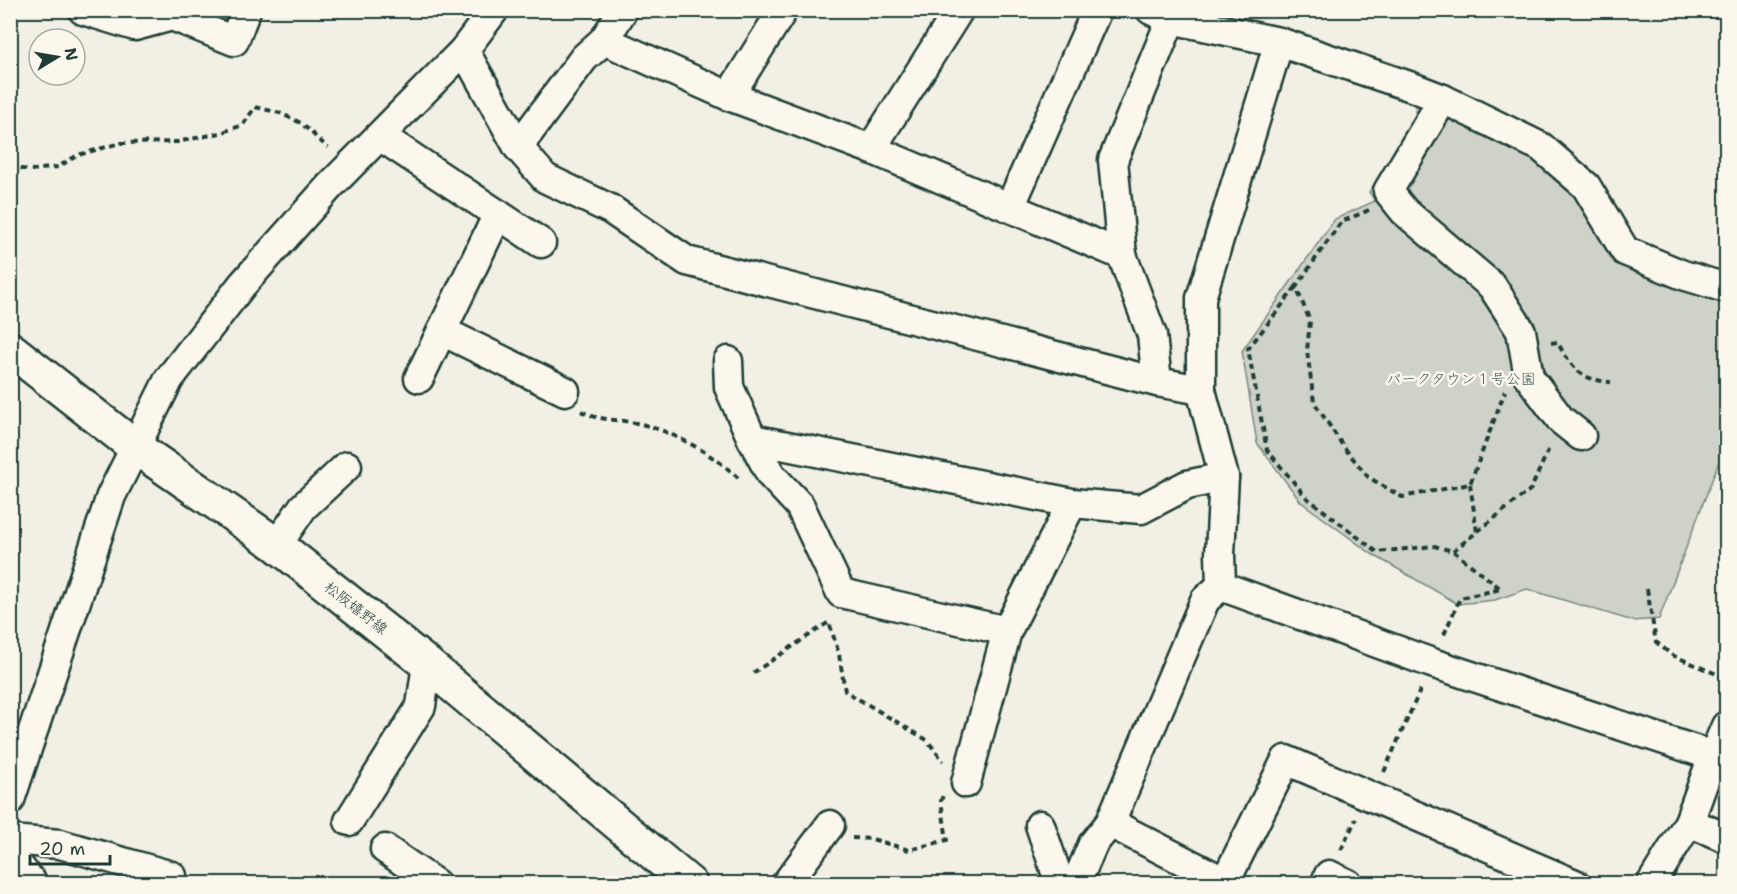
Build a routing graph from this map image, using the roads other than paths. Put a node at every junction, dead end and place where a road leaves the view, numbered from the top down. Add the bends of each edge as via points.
1 (82, 10) edge
2 (246, 10) edge
3 (494, 10) edge
4 (623, 10) edge
5 (783, 10) edge
6 (959, 10) edge
7 (1097, 10) edge
8 (1164, 13) edge
9 (604, 40) junction
10 (1279, 42) junction
11 (464, 50) junction
12 (729, 96) junction
13 (1443, 99) junction
14 (380, 136) junction
15 (518, 147) junction
16 (871, 149) junction
17 (1010, 207) junction
18 (498, 214) junction
19 (541, 243) dead end
20 (1122, 255) junction
21 (1726, 288) edge
22 (442, 331) junction
23 (10, 349) edge
24 (728, 361) dead end
25 (419, 378) dead end
26 (1157, 382) junction
27 (1202, 390) junction
28 (565, 392) road end
29 (1571, 428) road end
30 (752, 439) junction
31 (135, 447) junction
32 (347, 465) dead end
33 (1224, 477) junction
34 (1072, 504) junction
35 (277, 545) junction
36 (1221, 586) junction
37 (1007, 631) junction
38 (427, 664) junction
39 (1726, 726) edge
40 (1713, 756) junction
41 (955, 786) road end
42 (10, 800) edge
43 (349, 821) dead end
44 (1689, 822) junction
45 (1110, 823) junction
46 (830, 825) road end
47 (1040, 825) dead end
48 (1726, 838) edge
49 (10, 840) edge
50 (385, 849) dead end
51 (10, 855) edge
52 (172, 876) dead end
53 (1225, 883) edge
54 (33, 884) edge
55 (436, 884) edge
56 (690, 884) edge
57 (786, 884) edge
58 (1060, 884) edge
59 (1079, 884) edge
60 (1575, 884) edge
61 (1651, 884) edge

1 - 2 street via 135,26 172,16 234,42
3 - 11 street
4 - 9 street
5 - 12 street
6 - 16 street
7 - 17 street
8 - 10 street
8 - 20 street via 1113,160
9 - 12 street
9 - 15 street via 584,58
10 - 13 street
10 - 27 street via 1201,298
11 - 14 street
11 - 15 street
12 - 16 street
13 - 21 street via 1541,147 1586,186 1625,251
13 - 29 street via 1388,191 1404,211 1492,286 1521,331 1529,377
14 - 18 street
14 - 31 street via 242,285 169,379
15 - 26 street via 545,178 610,209 687,261
16 - 17 street
17 - 20 street
18 - 19 street
18 - 22 street
20 - 26 street via 1152,336
22 - 25 street
22 - 28 street
23 - 31 main road, 松阪嬉野線
24 - 30 street via 729,387
26 - 27 street
27 - 33 street
30 - 34 street
30 - 37 street via 771,475 800,506 841,593
31 - 35 main road, 松阪嬉野線
31 - 42 street via 111,496
32 - 35 street via 303,507
33 - 34 street via 1187,485 1141,509
33 - 36 street
34 - 37 street
35 - 38 main road, 松阪嬉野線
36 - 40 street via 1432,663
36 - 45 street via 1205,600
37 - 41 street
38 - 43 street via 421,706
38 - 56 main road, 松阪嬉野線
39 - 40 street
40 - 44 street
44 - 48 street
44 - 61 street
45 - 53 street
45 - 59 street via 1093,844
46 - 57 street
47 - 58 street
49 - 52 street via 60,844
50 - 55 street
51 - 54 street
53 - 60 street via 1286,760

